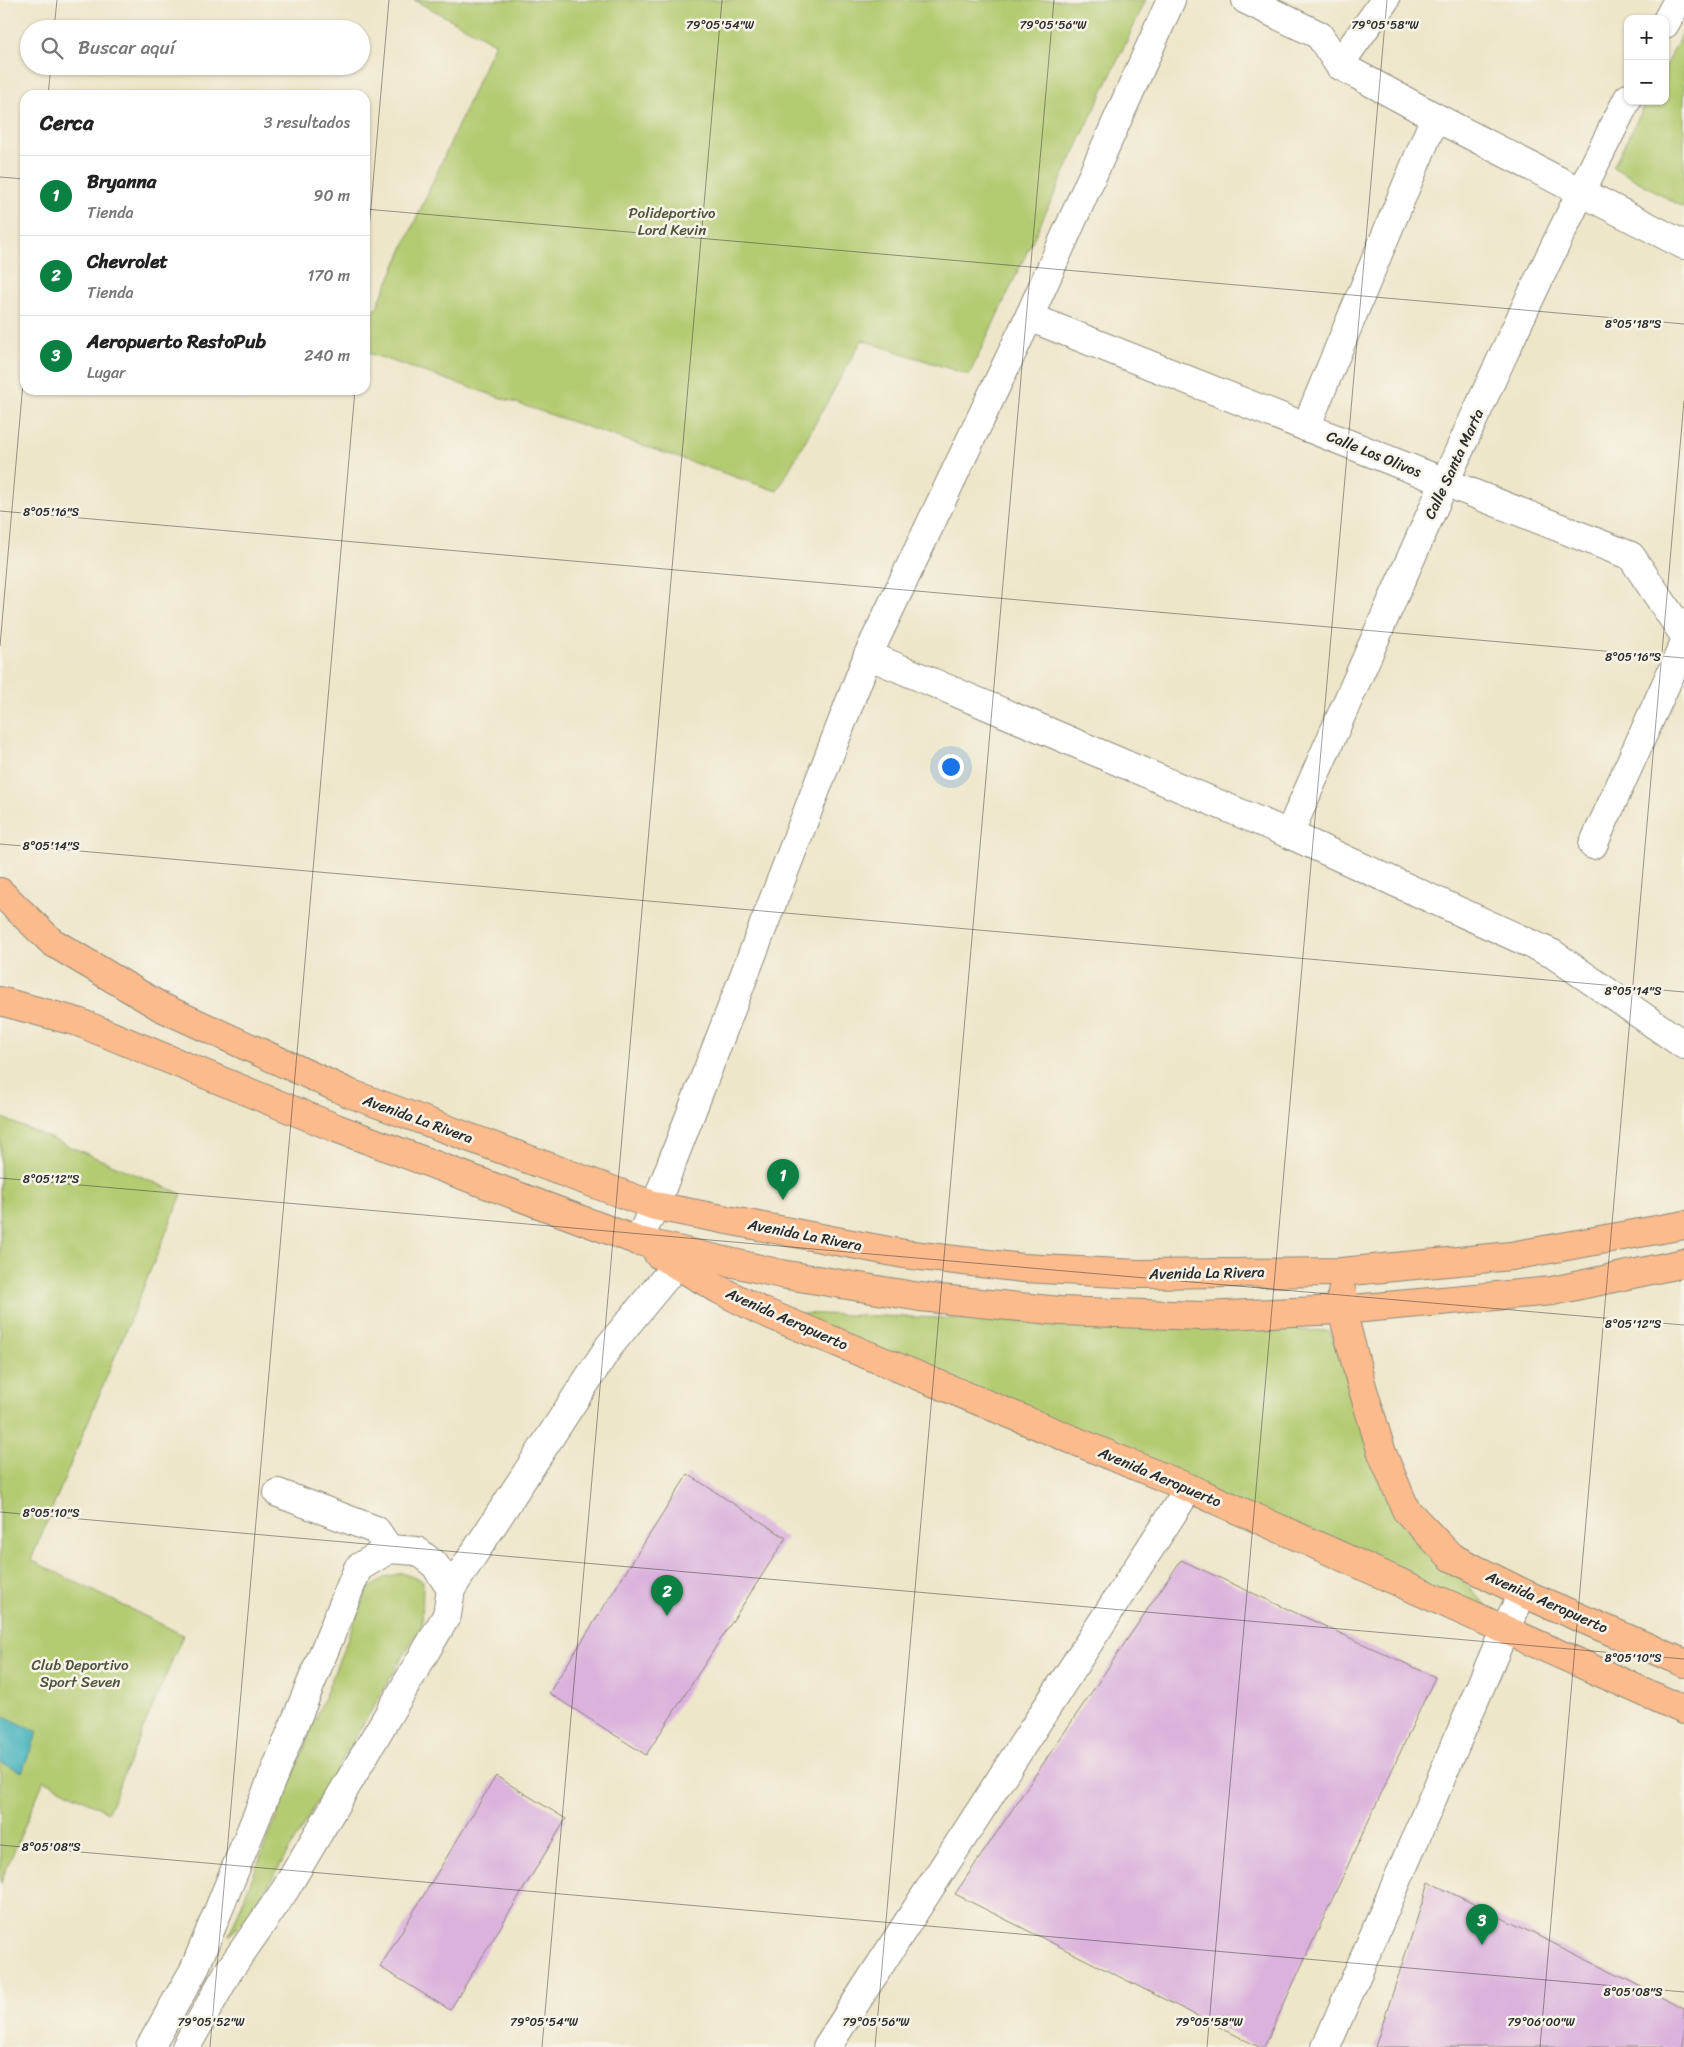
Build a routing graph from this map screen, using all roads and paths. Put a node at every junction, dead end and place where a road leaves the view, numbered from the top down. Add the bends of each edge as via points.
1 (1172, 0) edge
2 (1246, 0) edge
3 (1385, 0) edge
4 (1678, 0) edge
5 (1669, 17) edge
6 (1339, 65) junction
7 (1624, 105) edge
8 (1435, 117) junction
9 (1580, 192) junction
10 (1684, 245) edge
11 (1029, 317) junction
12 (1306, 427) junction
13 (1445, 482) junction
14 (1684, 635) edge
15 (1684, 644) edge
16 (868, 656) junction
17 (1289, 834) junction
18 (1593, 845) dead end
19 (0, 892) edge
20 (0, 1001) edge
21 (1684, 1045) edge
22 (655, 1206) junction
23 (1684, 1225) edge
24 (638, 1241) junction
25 (1684, 1263) edge
26 (677, 1264) junction
27 (1341, 1272) junction
28 (1342, 1310) junction
29 (1189, 1488) junction
30 (278, 1493) dead end
31 (389, 1549) junction
32 (451, 1589) junction
33 (1523, 1593) junction
34 (1505, 1629) junction
35 (1684, 1663) edge
36 (1684, 1710) edge
37 (150, 2047) edge
38 (186, 2047) edge
39 (827, 2047) edge
40 (1326, 2047) edge

1 - 11 street
2 - 6 street via 1319,36
3 - 6 street
4 - 5 street
6 - 8 street
7 - 9 street, Calle Santa Marta
8 - 9 street
8 - 12 street
9 - 10 street
9 - 13 street, Calle Santa Marta
11 - 12 street, Calle Los Olivos
11 - 16 street
12 - 13 street, Calle Los Olivos
13 - 14 street, Calle Los Olivos via 1631,556
13 - 17 street, Calle Santa Marta
15 - 18 street
16 - 17 street
16 - 22 street
17 - 21 street via 1553,954
19 - 22 main road, Avenida La Rivera via 52,942 161,1007 349,1093
20 - 24 main road via 78,1022 336,1128
22 - 24 street
22 - 27 main road, Avenida La Rivera via 904,1254 1023,1268 1138,1274
23 - 27 main road, Avenida La Rivera via 1511,1256
24 - 26 main road, Avenida Aeropuerto
24 - 28 main road via 780,1274 910,1296 1051,1310 1201,1316
25 - 28 main road via 1552,1291
26 - 29 main road, Avenida Aeropuerto via 759,1310
26 - 32 street via 610,1344
27 - 28 main road, Avenida Aeropuerto
28 - 33 main road, Avenida Aeropuerto via 1382,1453 1406,1510 1450,1557
29 - 34 main road, Avenida Aeropuerto
29 - 39 street
30 - 31 street via 376,1530
31 - 32 street via 418,1551 435,1565
31 - 37 street via 358,1568 194,1970
32 - 38 street via 447,1615 286,1890 228,1972
33 - 34 street
33 - 35 main road, Avenida Aeropuerto
34 - 36 main road, Avenida Aeropuerto
34 - 40 street

